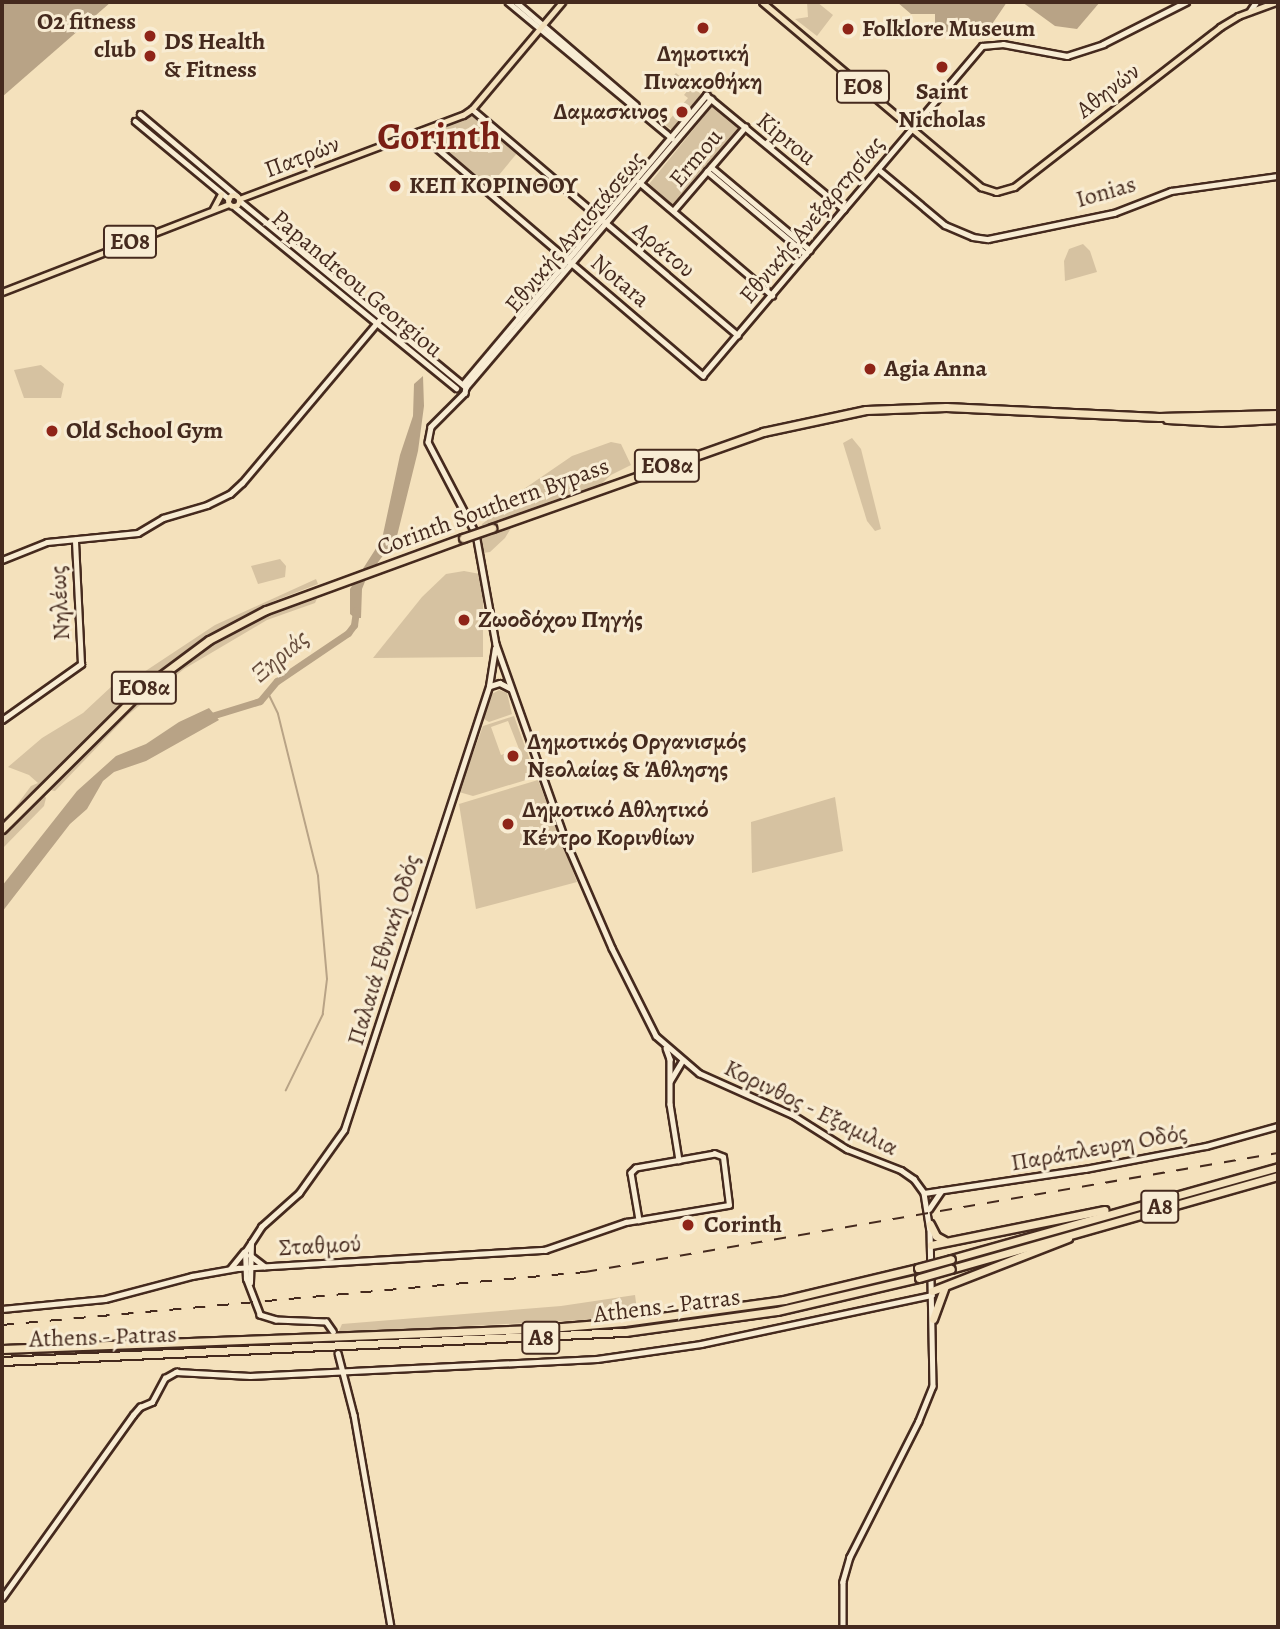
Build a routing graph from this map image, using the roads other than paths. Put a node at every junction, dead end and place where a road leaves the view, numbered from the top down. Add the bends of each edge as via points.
1 (508, 2) edge
2 (516, 2) edge
3 (562, 2) edge
4 (762, 2) edge
5 (1186, 2) edge
6 (1256, 2) edge
7 (1276, 2) edge
8 (1250, 11) junction
9 (541, 26) junction
10 (708, 97) joint
11 (472, 109) junction
12 (140, 114) dead end
13 (135, 121) dead end
14 (745, 127) junction
15 (912, 128) junction
16 (417, 133) junction
17 (673, 138) junction
18 (709, 169) junction
19 (878, 169) junction
20 (1278, 176) edge
21 (638, 180) junction
22 (237, 197) junction
23 (228, 200) junction
24 (844, 209) junction
25 (212, 210) junction
26 (673, 211) junction
27 (603, 221) junction
28 (808, 252) junction
29 (570, 261) junction
30 (2, 292) edge
31 (772, 295) junction
32 (382, 317) junction
33 (376, 324) junction
34 (738, 335) junction
35 (703, 375) joint
36 (461, 388) junction
37 (1278, 417) edge
38 (75, 540) junction
39 (2, 560) edge
40 (496, 644) junction
41 (489, 686) junction
42 (511, 688) junction
43 (2, 720) edge
44 (2, 829) edge
45 (666, 1047) junction
46 (683, 1062) junction
47 (669, 1086) junction
48 (1278, 1126) edge
49 (679, 1160) junction
50 (1278, 1167) edge
51 (1278, 1176) edge
52 (941, 1191) junction
53 (924, 1193) junction
54 (1132, 1206) junction
55 (929, 1210) junction
56 (639, 1220) junction
57 (930, 1224) junction
58 (1096, 1227) junction
59 (949, 1241) junction
60 (931, 1245) junction
61 (248, 1251) junction
62 (247, 1267) junction
63 (265, 1267) junction
64 (230, 1269) junction
65 (246, 1279) junction
66 (946, 1286) junction
67 (250, 1287) junction
68 (932, 1293) junction
69 (2, 1309) edge
70 (933, 1319) junction
71 (333, 1332) dead end
72 (2, 1349) edge
73 (338, 1353) dead end
74 (2, 1361) edge
75 (342, 1372) junction
76 (2, 1598) edge
77 (391, 1627) edge
78 (842, 1627) edge

1 - 9 street
2 - 9 street
3 - 9 main road, ΕΟ8
4 - 15 main road, ΕΟ8
5 - 15 street, Εθνικής Ανεξαρτησίας via 1075,54 1060,57 994,44 982,46
6 - 8 street
7 - 8 main road, Αθηνών / ΕΟ8
8 - 15 main road, Αθηνών / ΕΟ8 via 1220,26 1002,192 986,190
9 - 11 main road, ΕΟ8
9 - 17 street
10 - 14 street, Kiprou
10 - 17 street, Εθνικής Αντιστάσεως
11 - 16 main road, ΕΟ8
11 - 27 street, Αράτου
12 - 22 street, Papandreou Georgiou
13 - 23 street, Papandreou Georgiou
14 - 18 street, Ermou
14 - 24 street, Kiprou
15 - 19 street, Εθνικής Ανεξαρτησίας
16 - 22 main road, Πατρών / ΕΟ8
16 - 29 street, Notara
17 - 21 street, Εθνικής Αντιστάσεως
18 - 26 street, Ermou
18 - 28 street
19 - 20 street, Ionias via 946,225 976,237 1003,238 1114,213 1171,191
19 - 24 street, Εθνικής Ανεξαρτησίας
21 - 26 street
21 - 27 street, Εθνικής Αντιστάσεως
22 - 23 main road, ΕΟ8
22 - 23 main road, ΕΟ8
22 - 32 street, Papandreou Georgiou
23 - 25 main road, ΕΟ8
23 - 25 main road via 221,199
23 - 33 street, Papandreou Georgiou
24 - 28 street, Εθνικής Ανεξαρτησίας
25 - 30 main road, ΕΟ8
26 - 31 street
27 - 29 street, Εθνικής Αντιστάσεως
27 - 34 street, Αράτου
28 - 31 street, Εθνικής Ανεξαρτησίας
29 - 35 street, Notara
29 - 36 street, Εθνικής Αντιστάσεως
31 - 34 street, Εθνικής Ανεξαρτησίας
32 - 33 street
32 - 36 street, Papandreou Georgiou
33 - 36 street, Papandreou Georgiou
33 - 38 street via 230,494 163,518 138,533
34 - 35 street, Εθνικής Ανεξαρτησίας
36 - 40 street, Εθνικής Αντιστάσεως via 429,429 428,442 476,534
37 - 44 highway, Corinth Southern Bypass / ΕΟ8α, bridge via 911,407 845,413 763,432 266,610 222,633 156,678
38 - 39 street via 47,542
38 - 43 street, Νηλέως via 81,664
40 - 41 street, Παλαιά Εθνική Οδός
40 - 42 street, Κορινθος - Εξαμιλια
41 - 42 street via 500,683
41 - 61 street, Παλαιά Εθνική Οδός via 344,1130 299,1193 253,1237
42 - 45 street, Κορινθος - Εξαμιλια via 587,894 646,1020
45 - 46 street, Κορινθος - Εξαμιλια
45 - 47 street
46 - 47 street
46 - 53 street, Κορινθος - Εξαμιλια via 706,1077 793,1115 856,1153 901,1170
47 - 49 street
48 - 52 street, Παράπλευρη Οδός via 1193,1149
49 - 56 street via 633,1170
49 - 56 street, Σταθμού via 723,1156 729,1205
50 - 54 highway, Athens - Patras / Α8
51 - 58 highway, Athens - Patras / Α8
52 - 53 street, Παράπλευρη Οδός
52 - 55 street
53 - 55 street, Κορινθος - Εξαμιλια
54 - 59 highway
54 - 72 highway, Athens - Patras / Α8, bridge via 918,1268 766,1303 624,1322
55 - 57 street, Κορινθος - Εξαμιλια
56 - 63 street, Σταθμού via 559,1247 527,1252
57 - 59 highway via 938,1238
57 - 60 street, Κορινθος - Εξαμιλια
58 - 66 highway
58 - 74 highway, Athens - Patras / Α8, bridge via 919,1278 777,1311 625,1332
59 - 60 highway
60 - 68 street, Κορινθος - Εξαμιλια
61 - 62 street, Παλαιά Εθνική Οδός
61 - 63 street
61 - 64 street
62 - 63 street, Σταθμού
62 - 64 street, Σταθμού
62 - 65 street
62 - 67 street
64 - 65 street
64 - 69 street, Σταθμού via 105,1298
65 - 67 street
66 - 68 highway
66 - 70 highway
67 - 71 street via 256,1310 263,1317 326,1322
68 - 70 street, Κορινθος - Εξαμιλια
68 - 75 street via 790,1327 660,1351 541,1363
70 - 78 street, Κορινθος - Εξαμιλια via 931,1392 850,1557 843,1583
73 - 75 street
75 - 76 street via 169,1374 152,1402 133,1415
75 - 77 street via 354,1415

